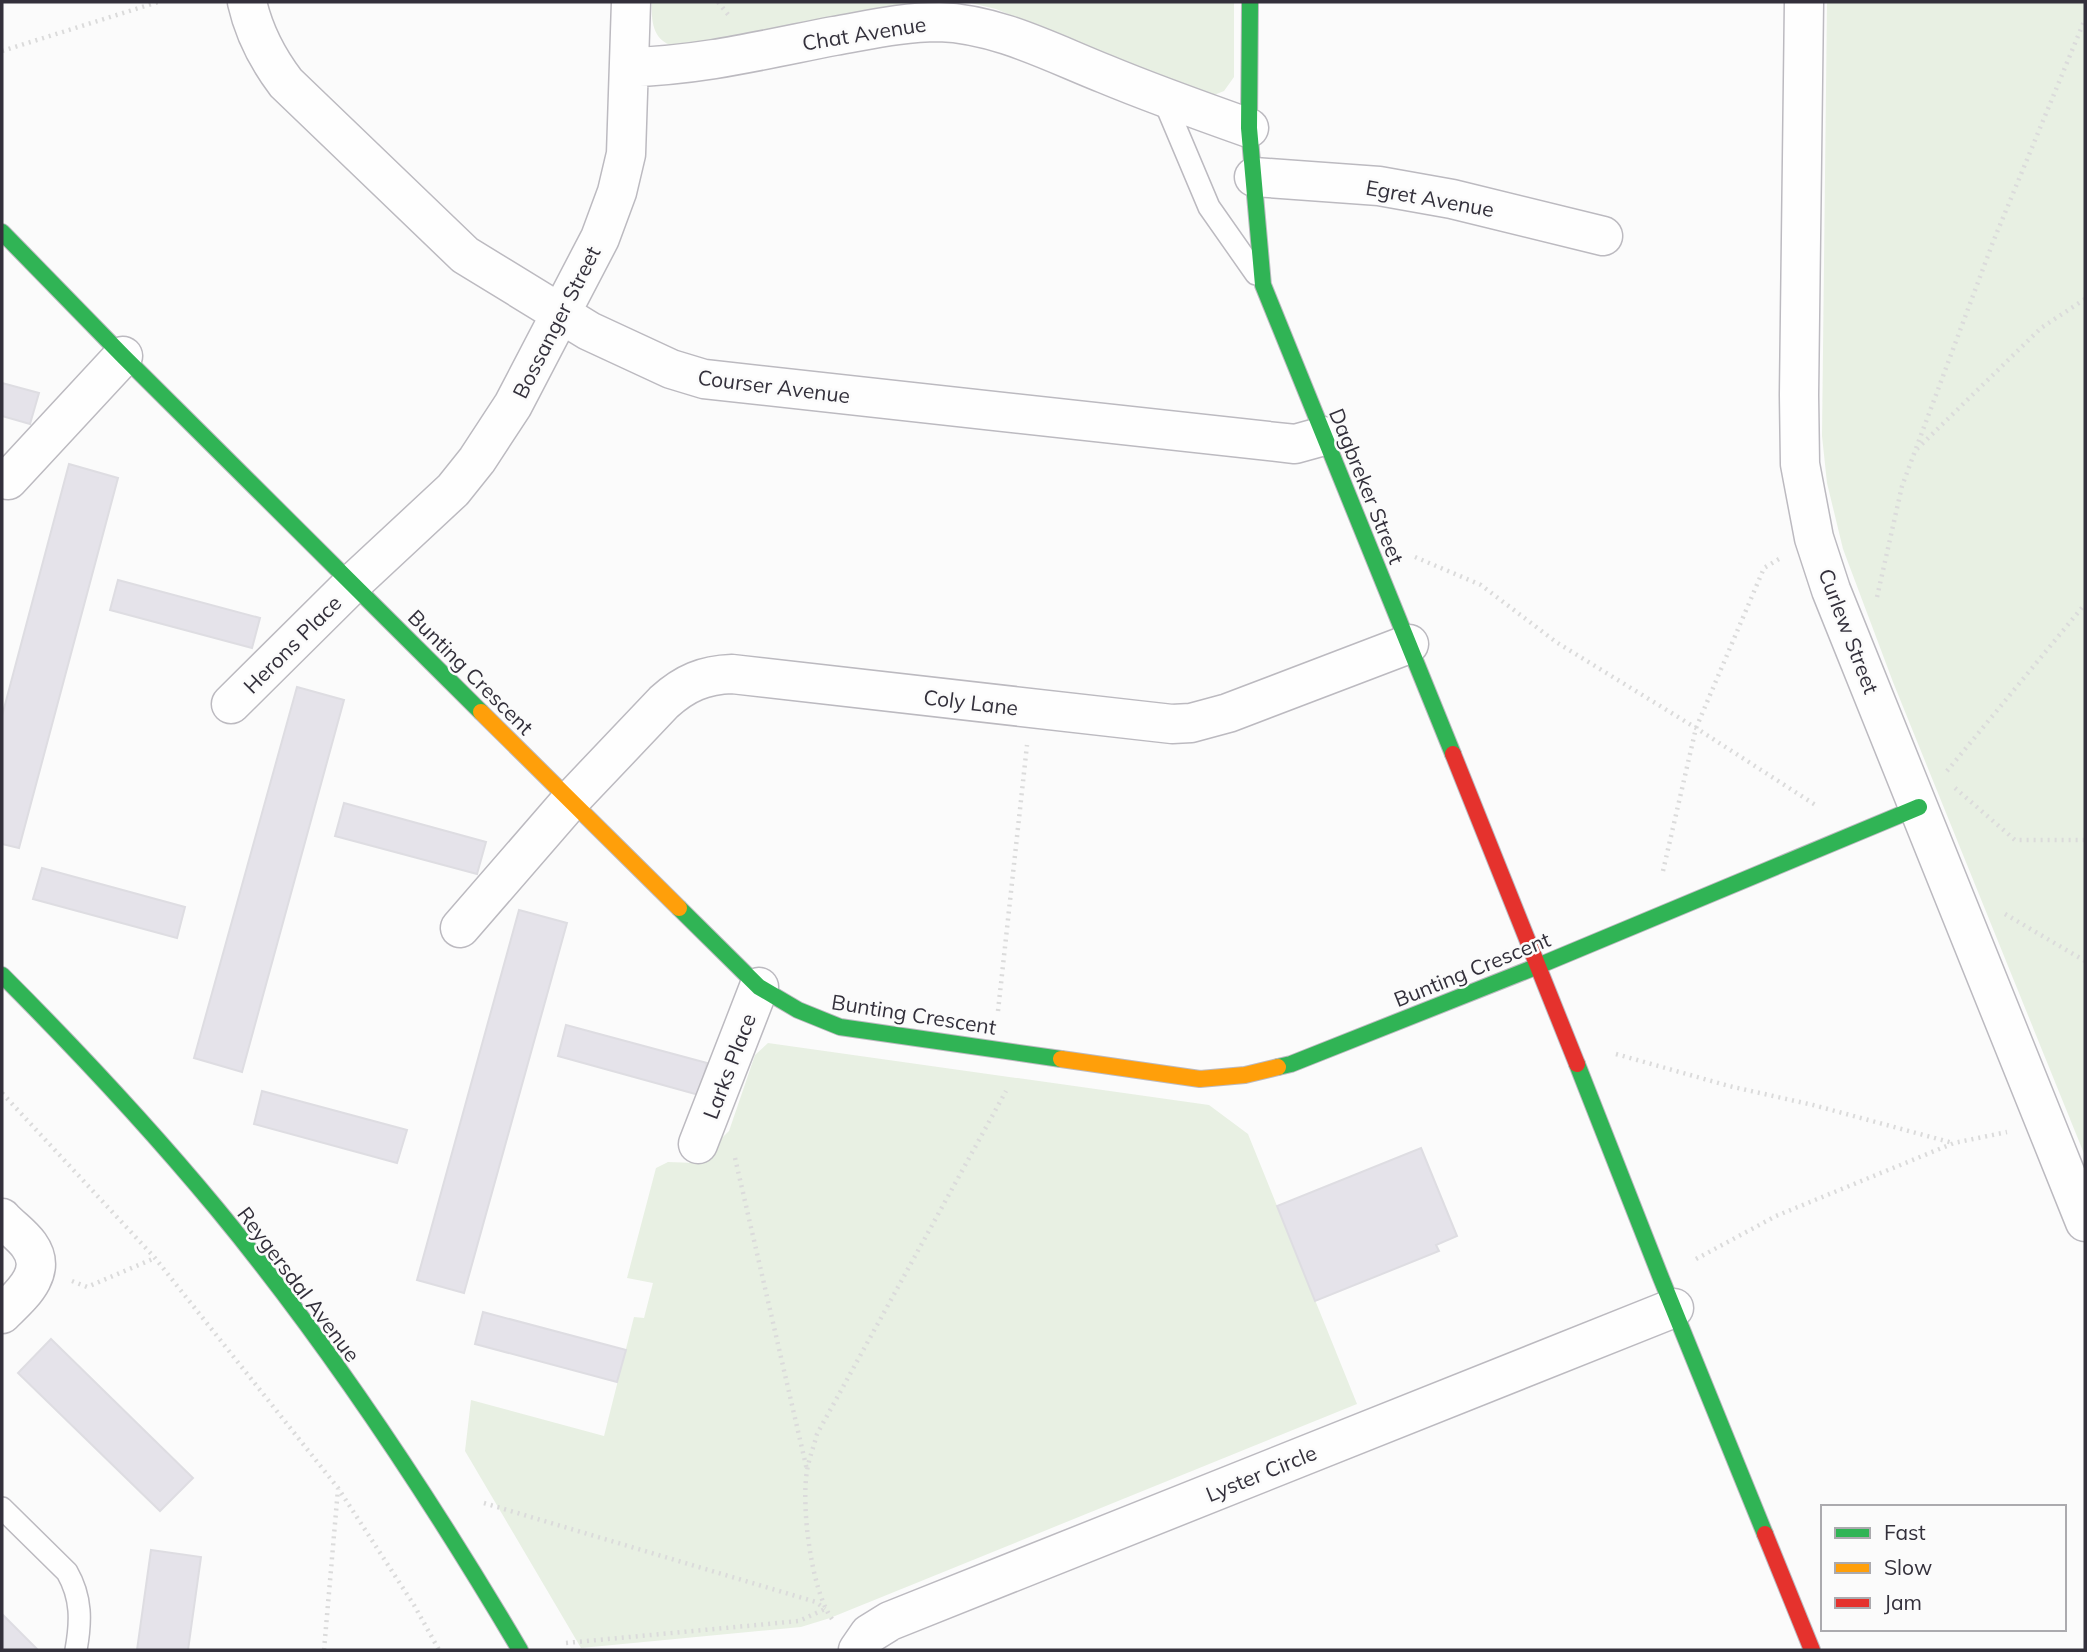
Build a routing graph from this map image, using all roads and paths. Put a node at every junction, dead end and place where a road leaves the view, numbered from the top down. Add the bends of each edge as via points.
1 (158, 2) edge
2 (247, 2) edge
3 (631, 2) edge
4 (1250, 2) edge
5 (1804, 2) edge
6 (2085, 19) edge
7 (2, 51) edge
8 (629, 67) junction
9 (1163, 98) junction
10 (1250, 128) junction
11 (1254, 177) junction
12 (1603, 236) dead end
13 (6, 242) edge
14 (1263, 285) junction
15 (2085, 299) edge
16 (561, 313) junction
17 (123, 356) junction
18 (1324, 436) junction
19 (1914, 453) junction
20 (8, 480) dead end
21 (1815, 538) junction
22 (1374, 559) junction
23 (352, 584) junction
24 (2085, 604) edge
25 (1849, 632) junction
26 (1409, 644) junction
27 (231, 704) dead end
28 (1031, 709) junction
29 (1696, 729) junction
30 (1942, 777) junction
31 (571, 800) junction
32 (1919, 807) junction
33 (1842, 839) junction
34 (2085, 840) edge
35 (1958, 903) junction
36 (1679, 907) junction
37 (460, 928) dead end
38 (2085, 961) edge
39 (1538, 966) junction
40 (2, 975) edge
41 (759, 987) junction
42 (1568, 1040) junction
43 (993, 1048) junction
44 (1026, 1053) junction
45 (2, 1093) edge
46 (2044, 1118) junction
47 (1954, 1143) junction
48 (698, 1144) dead end
49 (735, 1157) dead end
50 (2, 1218) edge
51 (2085, 1222) edge
52 (155, 1258) junction
53 (36, 1266) junction
54 (1668, 1293) junction
55 (2, 1314) edge
56 (807, 1471) junction
57 (338, 1488) junction
58 (484, 1503) dead end
59 (2, 1508) edge
60 (826, 1609) junction
61 (566, 1643) dead end
62 (859, 1648) edge
63 (76, 1650) edge
64 (324, 1650) edge
65 (439, 1650) edge
66 (520, 1650) edge
67 (1812, 1650) edge

1 - 7 path
2 - 16 street, Courser Avenue via 260,43 286,83 466,255
3 - 8 street, Bossanger Street
4 - 10 street, Dagbreker Street
5 - 21 street, Curlew Street via 1800,464
6 - 19 path via 1993,242
8 - 9 street, Chat Avenue via 720,57 901,24 942,22 1002,33
8 - 16 street, Bossanger Street via 626,154 617,192 600,238
9 - 10 street, Chat Avenue
9 - 14 lane via 1209,207
10 - 11 street, Dagbreker Street
11 - 12 street, Egret Avenue via 1391,188
11 - 14 street, Dagbreker Street
13 - 17 street, Bunting Crescent
14 - 18 street, Dagbreker Street
15 - 19 path via 2041,328
16 - 18 street, Courser Avenue via 671,369 704,379 1295,444
16 - 23 street, Bossanger Street via 513,405 477,460 453,490
17 - 20 street
17 - 23 street, Bunting Crescent
18 - 22 street, Dagbreker Street
19 - 25 path via 1902,486 1871,624
21 - 25 street, Curlew Street
21 - 29 path via 1764,568
22 - 26 street, Dagbreker Street
22 - 29 path via 1397,550 1481,585 1556,642
23 - 27 street, Herons Place
23 - 31 street, Bunting Crescent
24 - 30 path
25 - 32 street, Curlew Street
26 - 28 street, Coly Lane via 1191,723
26 - 39 street, Dagbreker Street
28 - 31 street, Coly Lane via 713,675 686,685 664,702
28 - 43 path
29 - 33 path via 1826,812
29 - 36 path via 1660,884
30 - 32 path
30 - 34 path via 2015,840
31 - 37 street, Coly Lane
31 - 41 street, Bunting Crescent
32 - 33 street, Bunting Crescent
32 - 35 street, Curlew Street
33 - 36 street, Bunting Crescent
35 - 38 path via 1985,903
35 - 46 street, Curlew Street
36 - 39 street, Bunting Crescent
39 - 42 street
39 - 44 street, Bunting Crescent via 1291,1064 1245,1075 1200,1079
40 - 66 street, Reygersdal Avenue via 163,1146 268,1276 429,1501
41 - 43 street, Bunting Crescent via 807,1016 840,1027
41 - 48 street, Larks Place
42 - 47 path
42 - 54 street
43 - 44 street, Bunting Crescent
44 - 56 path via 817,1434
45 - 52 path
46 - 47 path via 2008,1132
46 - 51 street, Curlew Street
47 - 54 path via 1776,1216
49 - 56 path
50 - 53 street via 30,1245
52 - 53 path via 87,1287
52 - 57 path
53 - 55 street via 29,1287
54 - 62 street, Lyster Circle via 890,1621 869,1634
54 - 67 street
56 - 60 path via 809,1545
57 - 64 path
57 - 65 path
58 - 60 path via 816,1602
59 - 63 lane via 74,1584 80,1614
60 - 61 path via 799,1621
60 - 62 path

